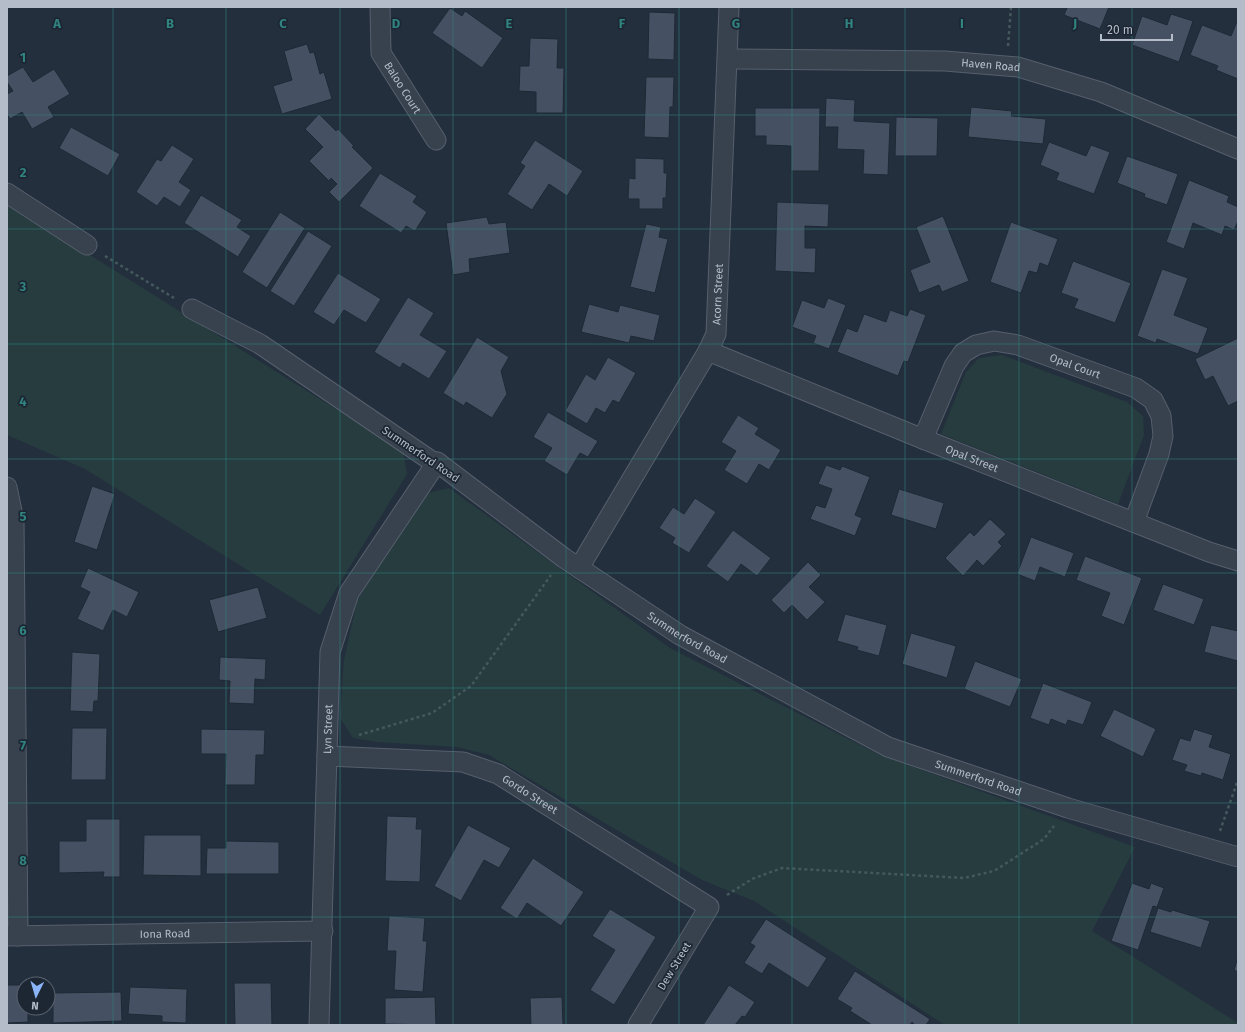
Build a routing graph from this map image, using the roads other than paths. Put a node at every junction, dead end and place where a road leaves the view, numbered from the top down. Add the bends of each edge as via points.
1 (380, 7) edge
2 (729, 7) edge
3 (728, 59) junction
4 (436, 140) dead end
5 (1238, 149) edge
6 (7, 193) edge
7 (87, 245) road end
8 (192, 309) road end
9 (708, 351) junction
10 (923, 439) junction
11 (437, 462) junction
12 (7, 487) edge
13 (1134, 522) junction
14 (1238, 561) edge
15 (571, 563) junction
16 (328, 750) junction
17 (1238, 858) edge
18 (709, 907) joint
19 (323, 931) junction
20 (12, 936) edge
21 (320, 1025) edge
22 (638, 1025) edge

1 - 4 street, Baloo Court via 380,53
2 - 3 street, Acorn Street
3 - 5 street, Haven Road via 945,61 1018,67 1101,92
3 - 9 street, Acorn Street via 716,334
6 - 7 street
8 - 11 street, Summerford Road via 260,344 433,462
9 - 10 street, Opal Street
9 - 15 street, Acorn Street
10 - 13 street, Opal Street
10 - 13 street, Opal Court via 954,366 964,353 976,345 994,341 1018,345 1136,388 1153,400 1161,416 1164,436
11 - 15 street, Summerford Road
11 - 16 street, Lyn Street via 349,593 330,652
12 - 20 street via 14,521
13 - 14 street, Opal Street
15 - 17 street, Summerford Road via 680,635 888,747 1068,808
16 - 18 street, Gordo Street via 463,762 498,774
16 - 19 street, Lyn Street
18 - 22 street, Dew Street
19 - 20 street, Iona Road
19 - 21 street, Lyn Street

